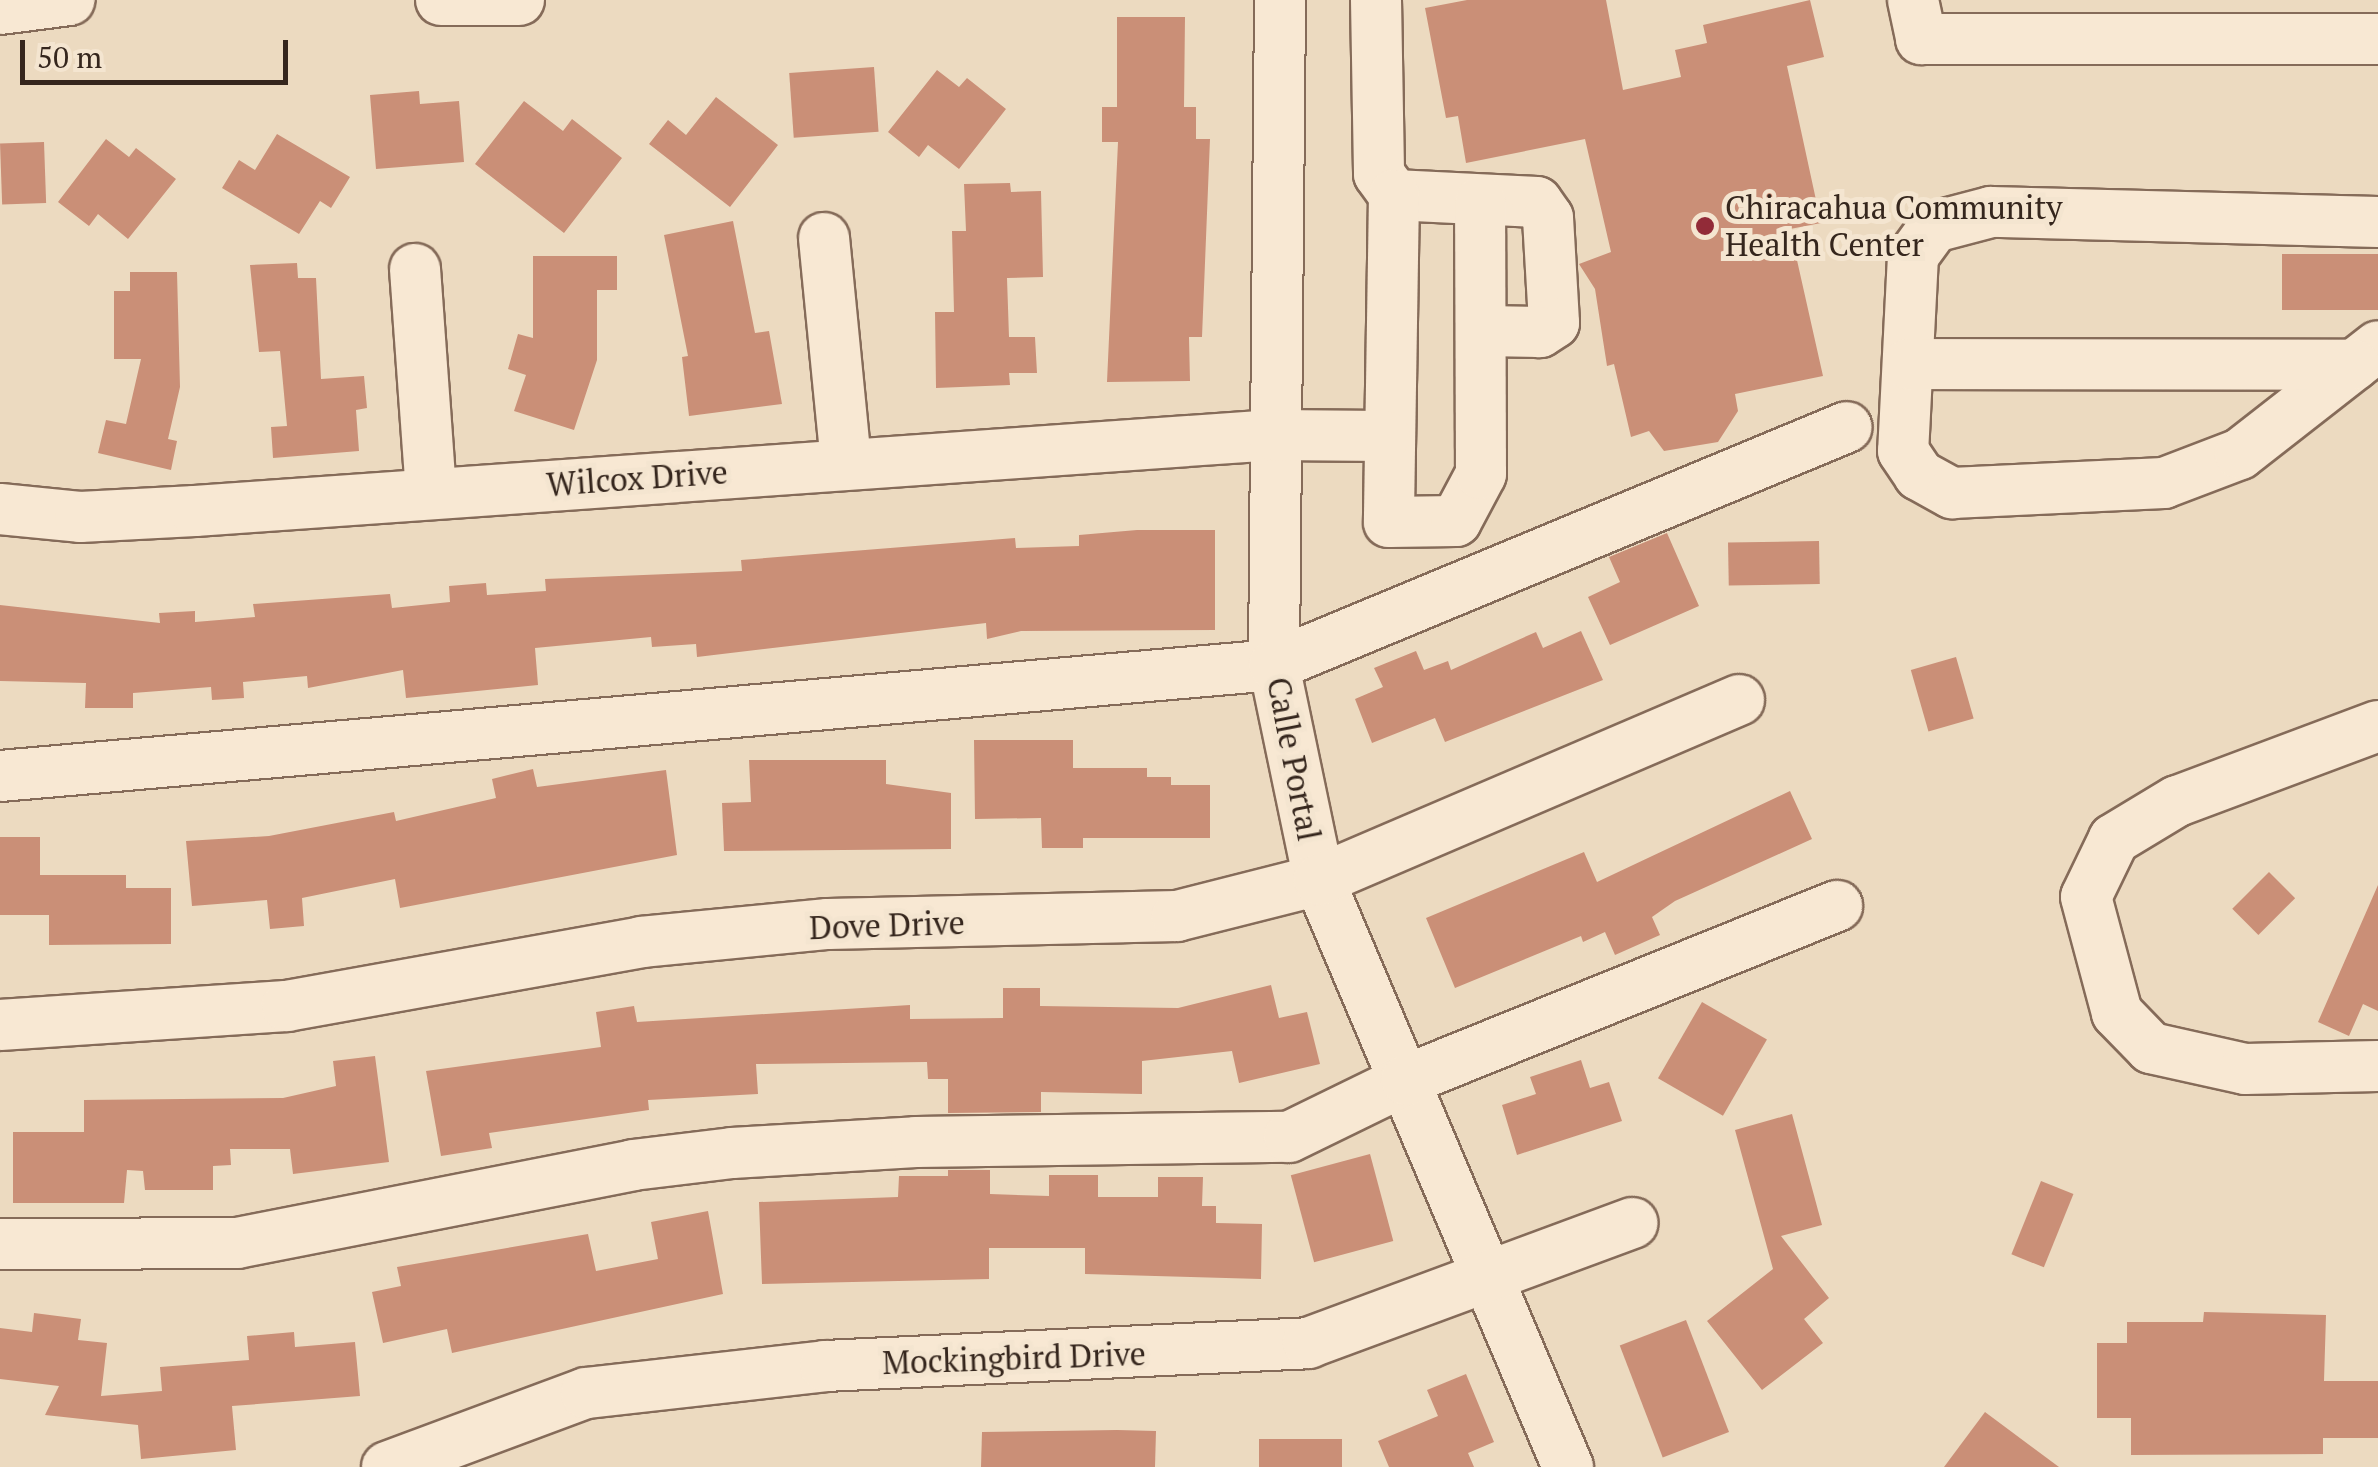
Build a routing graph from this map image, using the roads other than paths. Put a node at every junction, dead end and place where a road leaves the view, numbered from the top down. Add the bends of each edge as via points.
1 (69, 0) edge
2 (441, 0) edge
3 (519, 0) edge
4 (1280, 0) edge
5 (1376, 0) edge
6 (1913, 0) edge
7 (0, 9) edge
8 (2329, 20) edge
9 (2378, 39) edge
10 (1394, 195) junction
11 (1480, 202) junction
12 (2378, 222) edge
13 (824, 238) dead end
14 (414, 269) dead end
15 (1485, 331) junction
16 (2366, 355) edge
17 (1908, 364) junction
18 (1847, 427) dead end
19 (1274, 434) junction
20 (1384, 436) junction
21 (846, 463) junction
22 (431, 493) junction
23 (0, 510) edge
24 (1274, 665) junction
25 (1740, 700) dead end
26 (2378, 726) edge
27 (0, 776) edge
28 (1318, 880) junction
29 (1836, 906) dead end
30 (0, 1024) edge
31 (2378, 1066) edge
32 (1406, 1080) junction
33 (1633, 1223) dead end
34 (0, 1244) edge
35 (1492, 1275) junction
36 (387, 1467) edge
37 (1568, 1467) edge

1 - 7 street
2 - 3 street
4 - 19 street, Calle Portal
5 - 10 street via 1378,174
6 - 8 street via 1921,38
8 - 9 street
10 - 11 street
10 - 20 street
11 - 15 street
11 - 15 street via 1537,202 1552,256 1554,323 1540,332
12 - 17 street via 1990,212 1934,227 1913,256
13 - 21 street
14 - 22 street
15 - 20 street via 1481,474 1456,520 1383,517
16 - 17 street
16 - 17 street via 2240,454 2164,483 1952,493 1919,475 1903,450
18 - 24 street
19 - 20 street, Wilcox Drive
19 - 21 street, Wilcox Drive
19 - 24 street, Calle Portal
21 - 22 street, Wilcox Drive
22 - 23 street, Wilcox Drive via 80,517
24 - 27 street
24 - 28 street, Calle Portal
25 - 28 street, Dove Drive
26 - 31 street via 2177,802 2114,840 2086,897 2117,1013 2151,1048 2245,1069
28 - 30 street, Dove Drive via 1177,916 828,924 698,936 287,1006
28 - 32 street, Calle Portal
29 - 32 street
32 - 34 street via 1289,1138 1262,1142 916,1142 732,1154 633,1165 237,1243
32 - 35 street, Calle Portal
33 - 35 street, Mockingbird Drive
35 - 36 street, Mockingbird Drive via 1308,1344 825,1366 586,1393
35 - 37 street, Calle Portal

